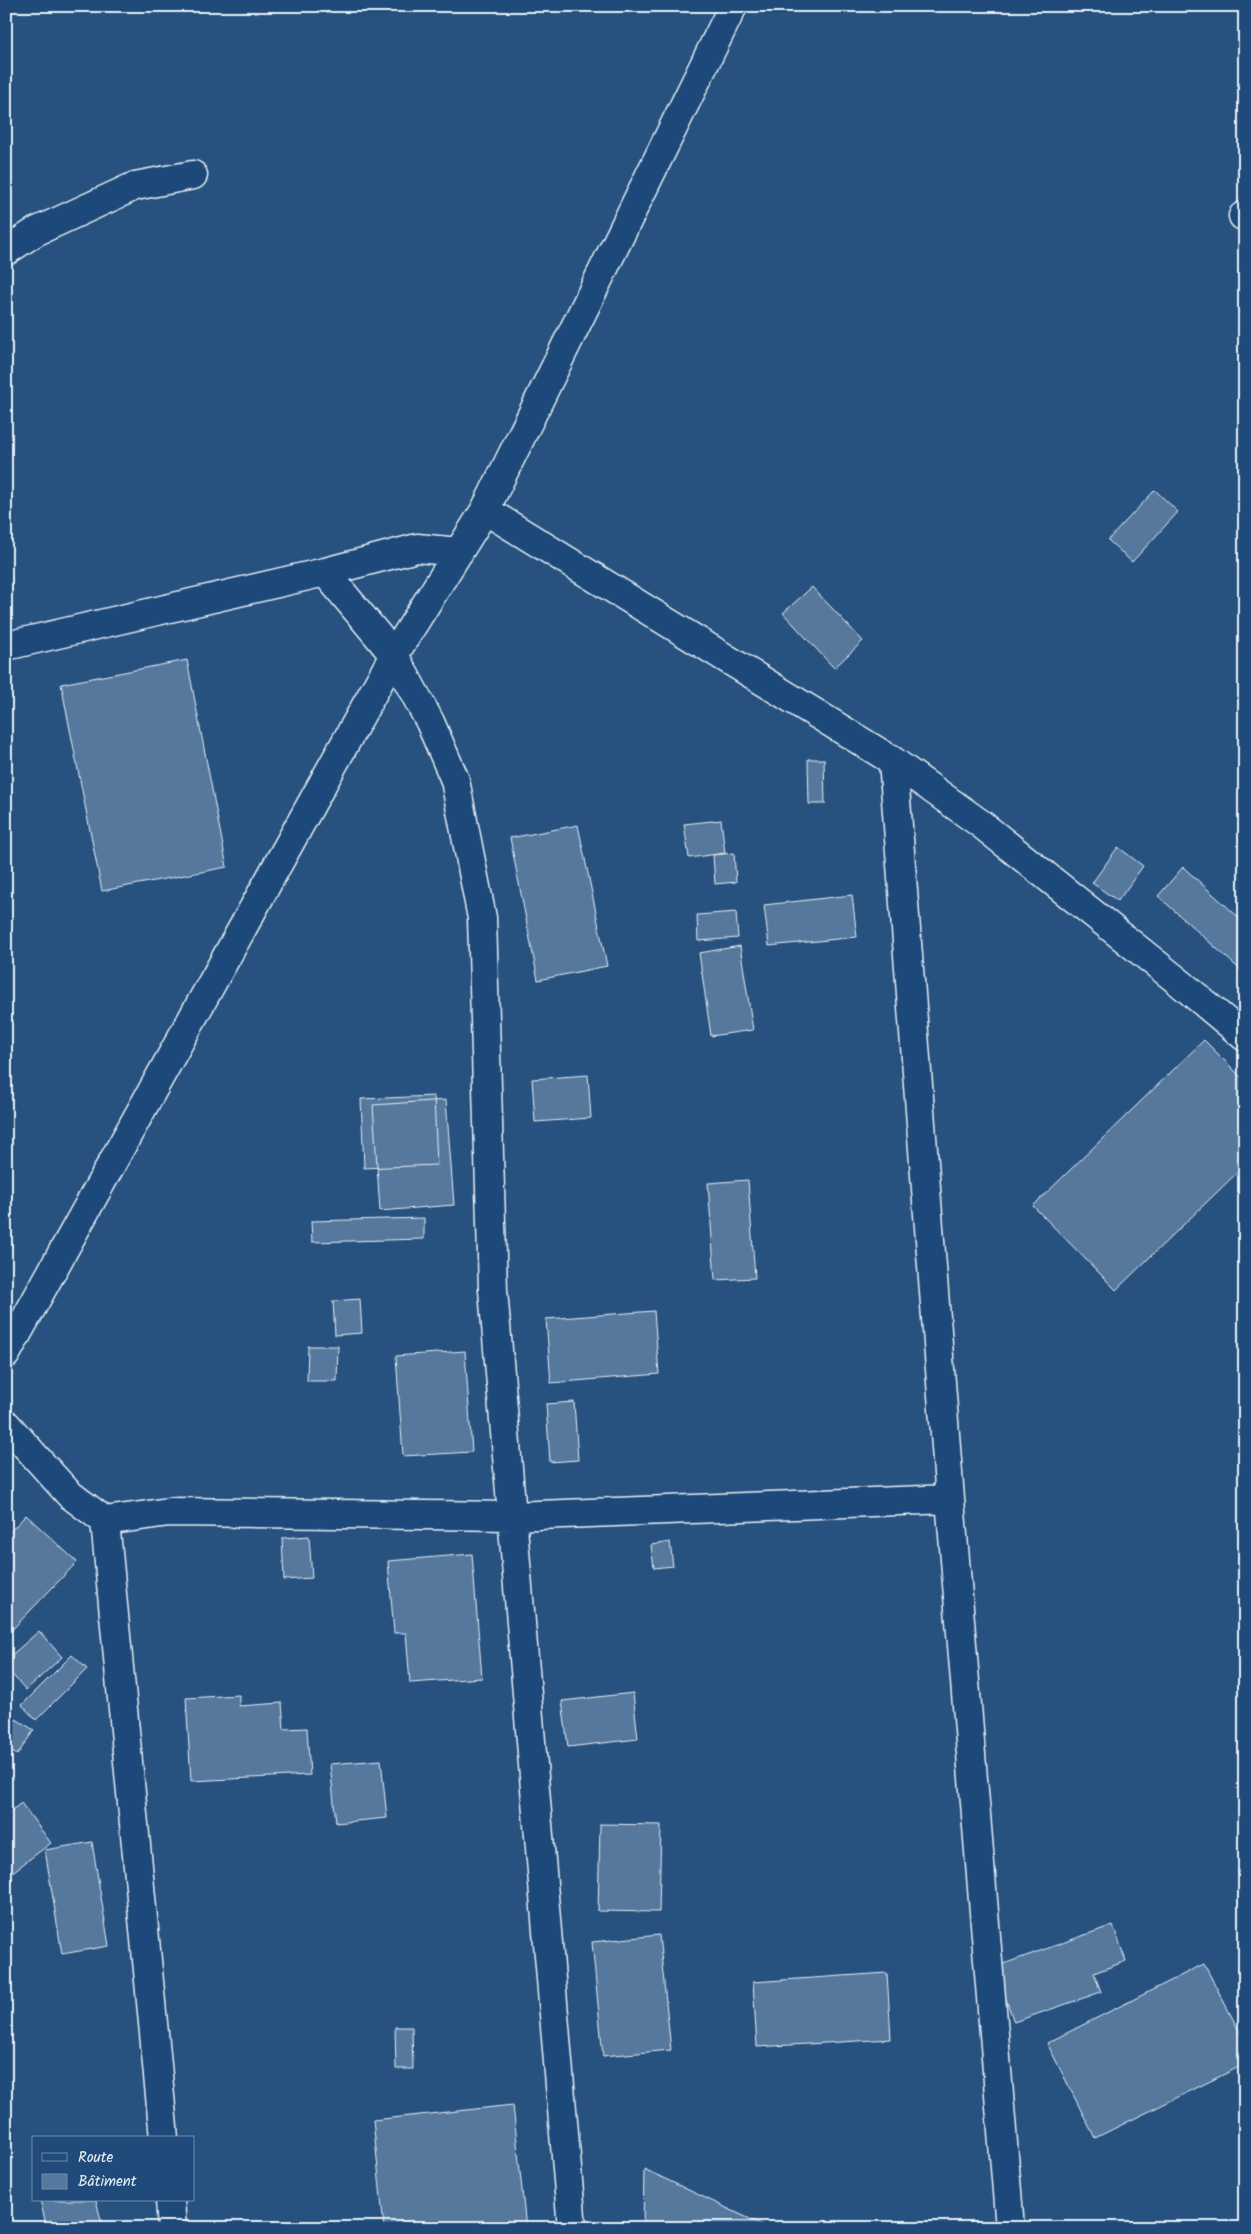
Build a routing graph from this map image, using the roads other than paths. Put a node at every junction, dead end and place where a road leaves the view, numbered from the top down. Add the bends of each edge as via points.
1 (733, 6) edge
2 (193, 175) dead end
3 (6, 251) edge
4 (485, 510) junction
5 (459, 552) junction
6 (325, 572) junction
7 (6, 646) edge
8 (394, 655) junction
9 (893, 761) junction
10 (1245, 1038) edge
11 (6, 1354) edge
12 (6, 1424) edge
13 (950, 1499) junction
14 (512, 1516) junction
15 (106, 1521) junction
16 (164, 2136) edge
17 (170, 2202) edge
18 (172, 2228) edge
19 (572, 2228) edge
20 (1010, 2228) edge

1 - 4 street
2 - 3 street via 135,186 35,232
4 - 5 street
4 - 9 street
5 - 6 street via 417,548
5 - 8 street
6 - 7 street
6 - 8 street
8 - 11 street
8 - 14 street via 430,722 455,780 482,918 493,1290
9 - 10 street via 981,824
9 - 13 street
12 - 15 street via 69,1494
13 - 14 street
13 - 20 street
14 - 15 street via 169,1512
14 - 19 street
15 - 16 street
17 - 18 street

